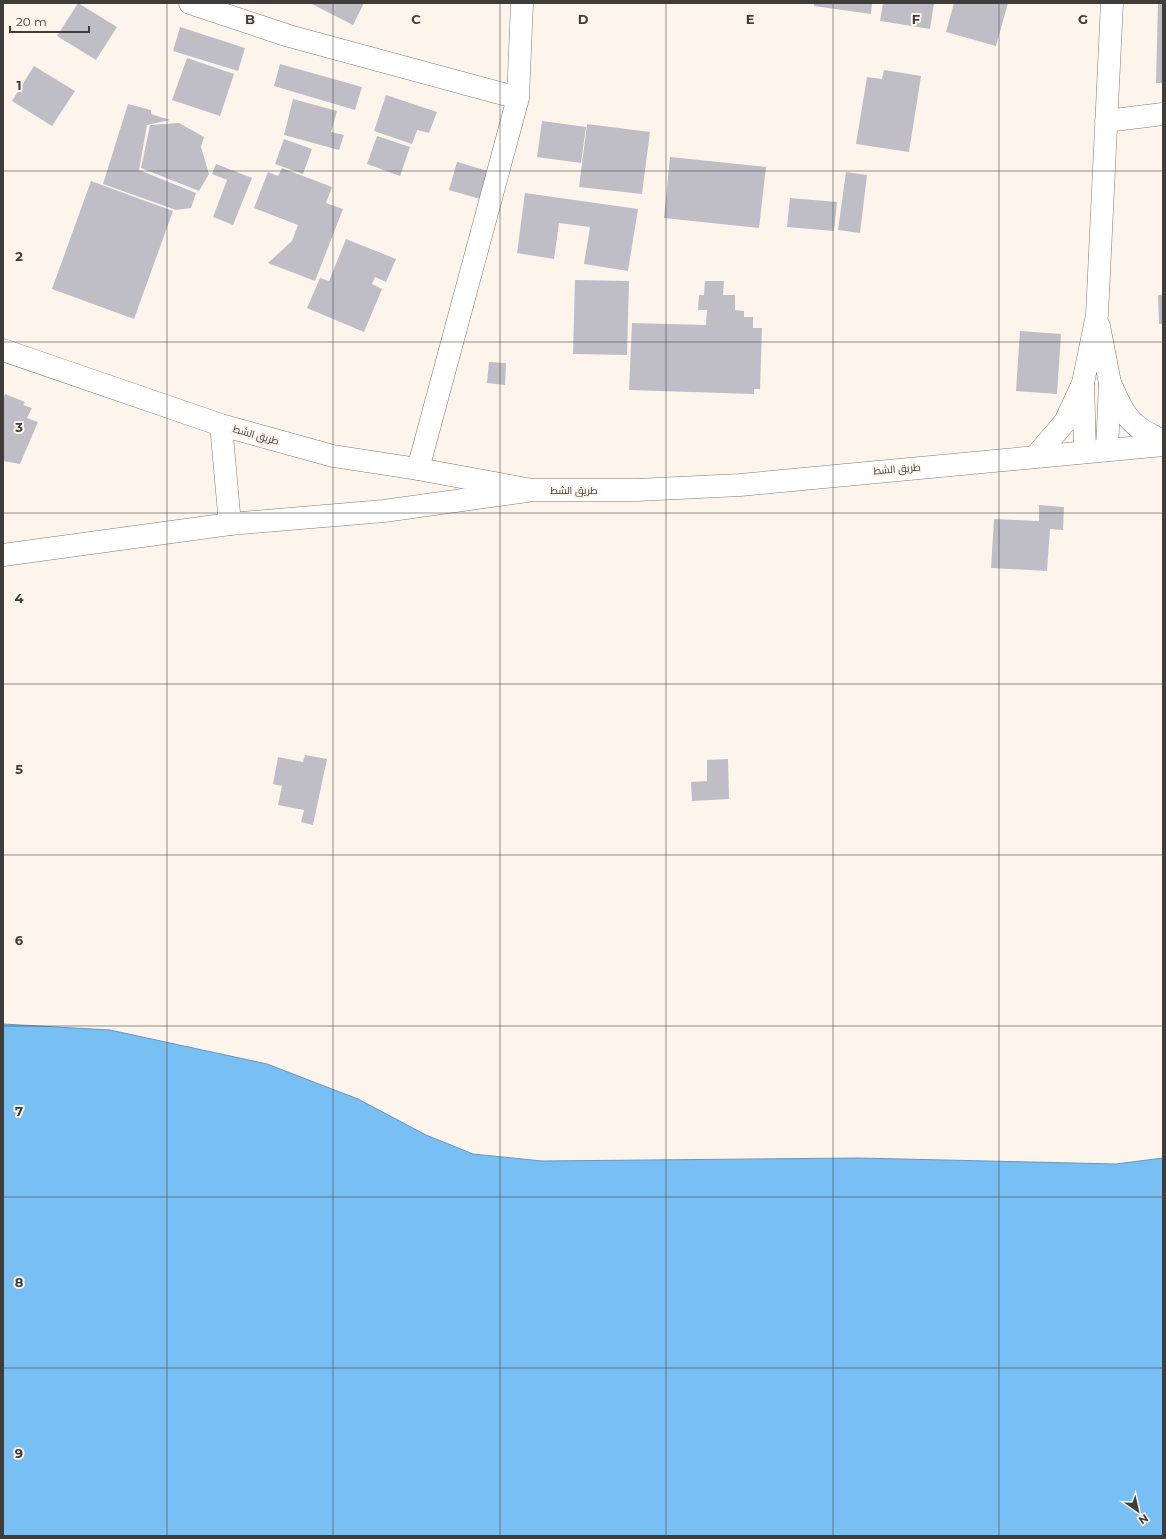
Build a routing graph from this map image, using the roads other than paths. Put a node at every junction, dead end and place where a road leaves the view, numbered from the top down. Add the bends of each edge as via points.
1 (190, 3) edge
2 (522, 3) edge
3 (1112, 3) edge
4 (518, 98) junction
5 (1163, 114) edge
6 (1106, 121) junction
7 (1097, 314) junction
8 (3, 350) edge
9 (1083, 383) junction
10 (1110, 383) junction
11 (221, 425) junction
12 (1163, 441) edge
13 (1163, 445) edge
14 (1107, 450) junction
15 (1085, 452) junction
16 (1034, 457) junction
17 (418, 469) junction
18 (532, 490) junction
19 (230, 524) junction
20 (3, 555) edge

1 - 4 street via 289,36
2 - 4 street
3 - 6 street
4 - 17 street
5 - 6 street
6 - 7 street
7 - 9 street
7 - 10 street
8 - 11 street, طريق الشط
9 - 15 street
9 - 16 street via 1065,422
10 - 12 street via 1128,418 1141,429
10 - 14 street
11 - 17 street, طريق الشط via 333,456
11 - 19 street
13 - 14 street, طريق الشط
14 - 15 street, طريق الشط
15 - 16 street, طريق الشط
16 - 18 street, طريق الشط via 740,484 637,490
17 - 18 street, طريق الشط
18 - 19 street via 384,511
19 - 20 street

